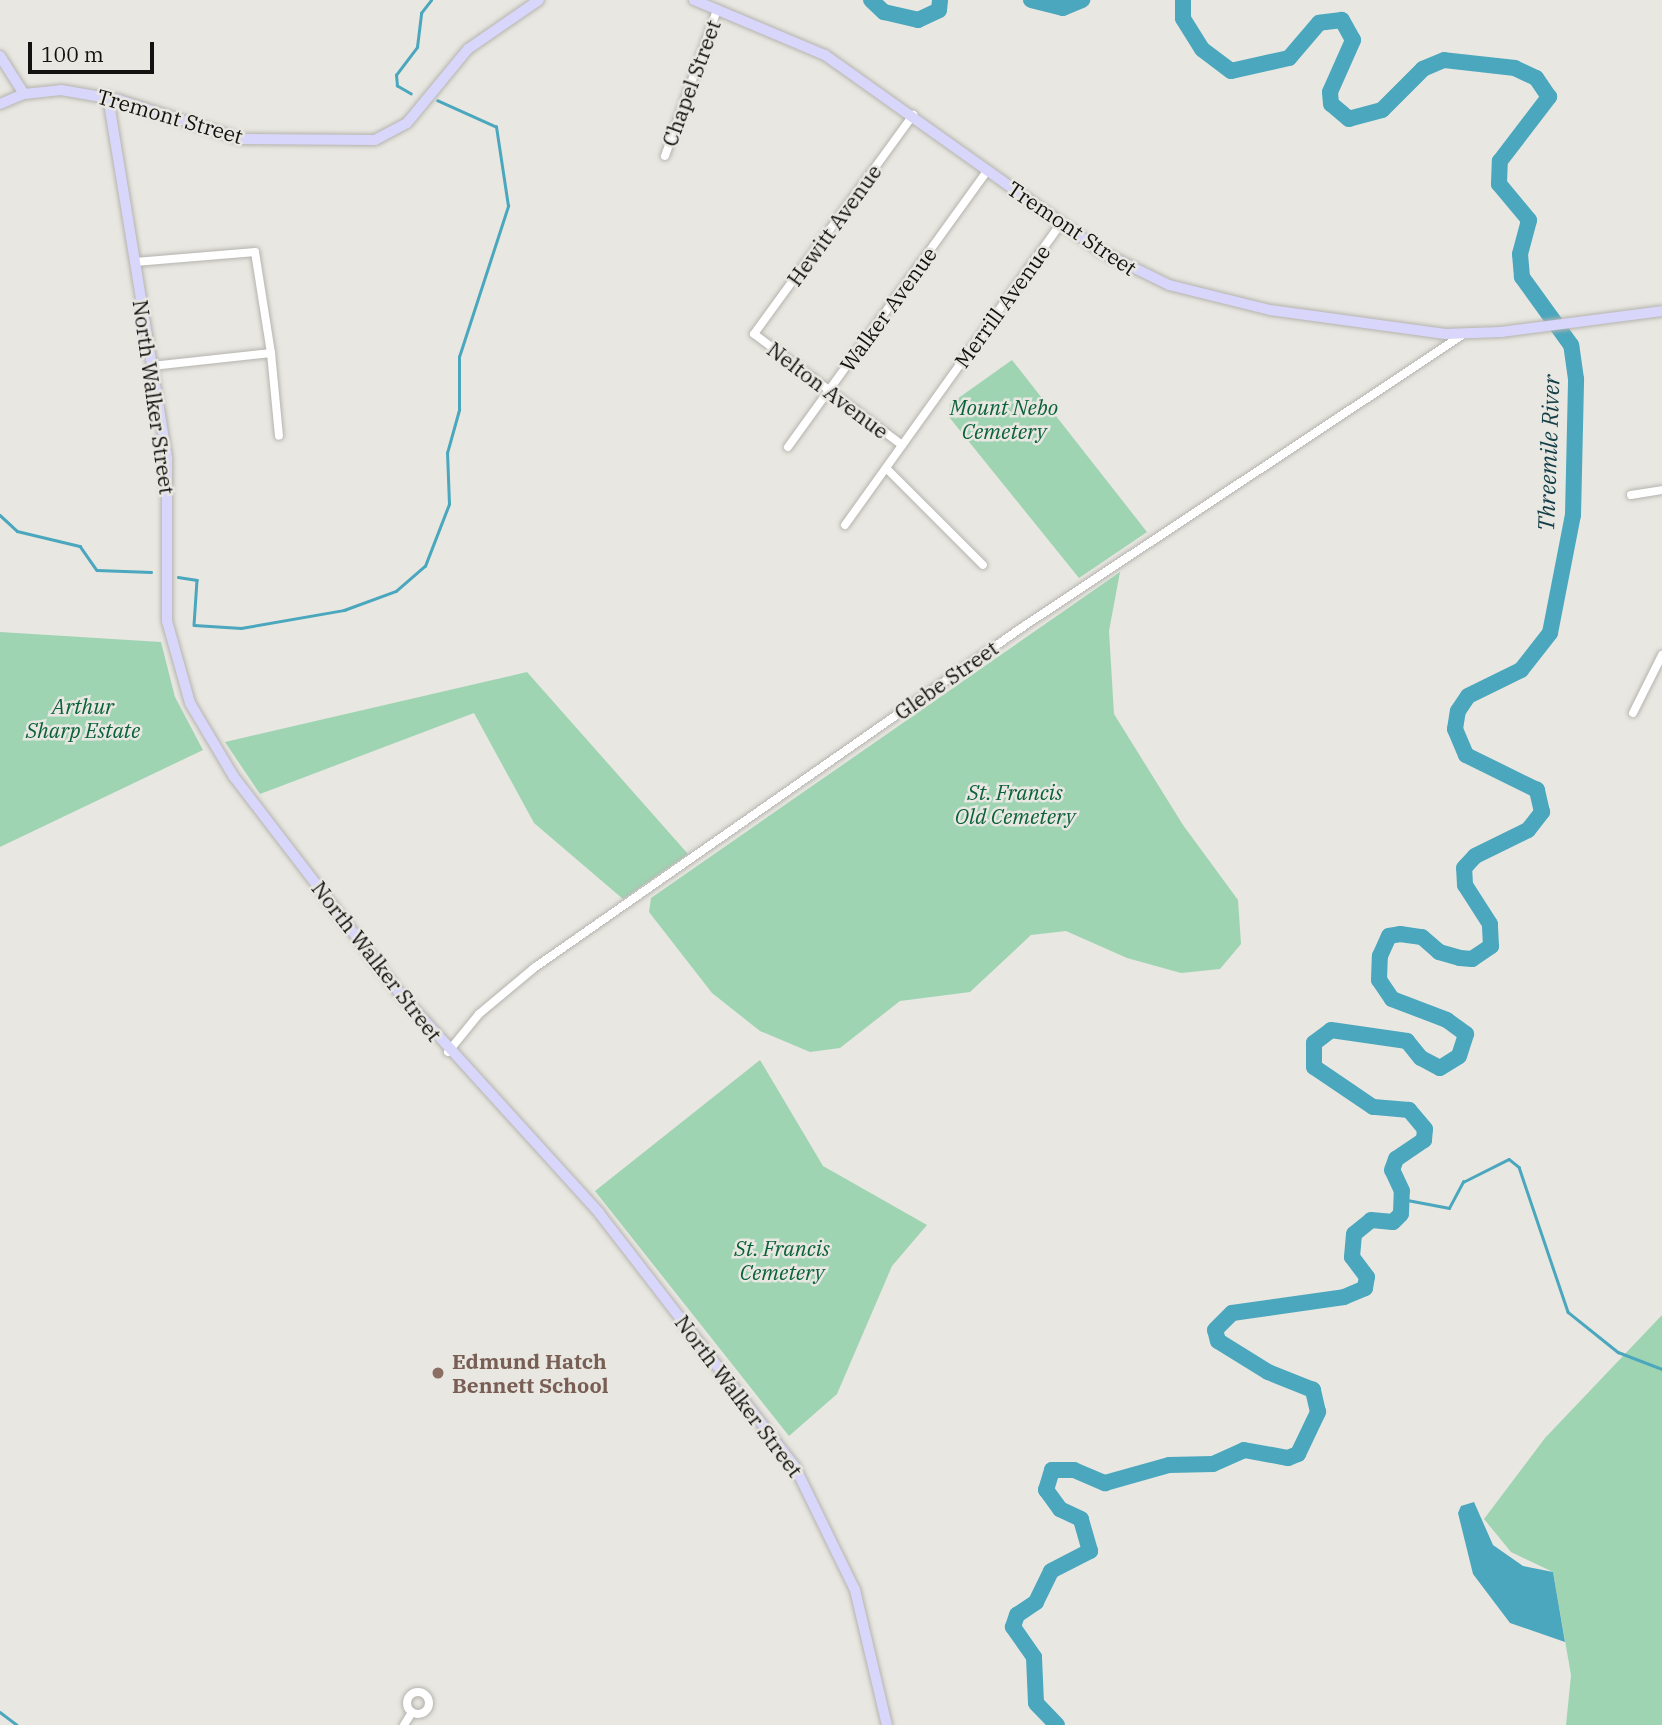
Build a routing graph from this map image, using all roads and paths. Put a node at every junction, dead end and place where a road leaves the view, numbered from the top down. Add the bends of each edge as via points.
1 (539, 0) edge
2 (694, 0) edge
3 (717, 9) junction
4 (0, 56) edge
5 (24, 94) junction
6 (108, 97) junction
7 (0, 104) edge
8 (913, 115) junction
9 (665, 156) dead end
10 (987, 171) junction
11 (1061, 223) junction
12 (136, 262) junction
13 (1662, 311) edge
14 (754, 334) joint
15 (1466, 334) junction
16 (271, 353) junction
17 (152, 366) junction
18 (829, 390) junction
19 (279, 436) dead end
20 (902, 445) junction
21 (788, 447) dead end
22 (886, 468) junction
23 (1662, 490) edge
24 (1630, 495) dead end
25 (845, 525) dead end
26 (983, 565) dead end
27 (1662, 655) edge
28 (1633, 713) dead end
29 (448, 1052) junction
30 (412, 1713) dead end
31 (404, 1725) edge
32 (887, 1725) edge

1 - 6 main road, Tremont Street via 468,49 407,123 374,140 233,137
2 - 3 main road, Tremont Street
3 - 8 main road, Tremont Street via 816,50
3 - 9 street, Chapel Street
4 - 5 main road
5 - 6 main road, Tremont Street via 61,90
5 - 7 main road, Tremont Street
6 - 12 main road, North Walker Street
8 - 10 main road, Tremont Street
8 - 14 street, Hewitt Avenue
10 - 11 main road, Tremont Street
10 - 18 street, Walker Avenue
11 - 15 main road, Tremont Street via 1128,267 1184,290 1348,323
11 - 20 street, Merrill Avenue
12 - 16 street via 255,252
12 - 17 main road, North Walker Street
13 - 15 main road, Tremont Street
14 - 18 street, Nelton Avenue
15 - 29 street, Glebe Street via 1024,626 528,972 479,1014
16 - 17 street
16 - 19 street
17 - 29 main road, North Walker Street via 168,468 166,614 190,703 234,777
18 - 20 street, Nelton Avenue
18 - 21 street, Walker Avenue
20 - 22 street, Merrill Avenue
22 - 25 street, Merrill Avenue
22 - 26 street
23 - 24 street
27 - 28 street
29 - 32 main road, North Walker Street via 592,1205 796,1466 855,1590
30 - 31 street

